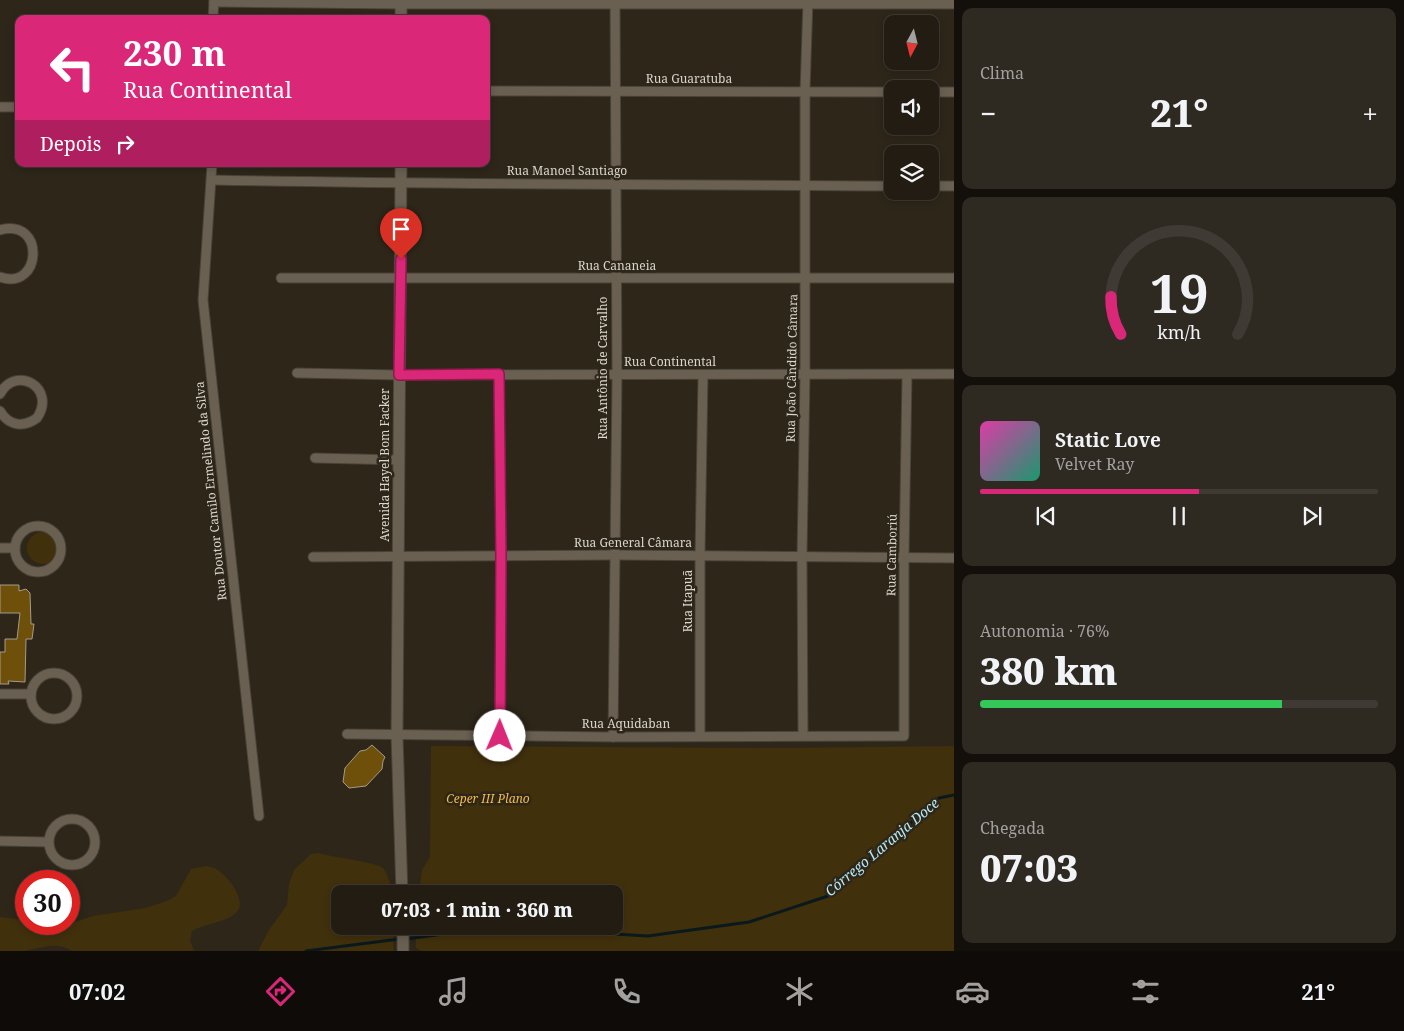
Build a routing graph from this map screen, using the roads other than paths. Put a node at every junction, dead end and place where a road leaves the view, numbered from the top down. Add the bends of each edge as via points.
1 (214, 1) edge
2 (401, 2) edge
3 (615, 2) edge
4 (808, 2) edge
5 (954, 4) edge
6 (214, 15) edge
7 (401, 15) edge
8 (490, 91) edge
9 (616, 92) junction
10 (805, 92) junction
11 (884, 92) edge
12 (939, 92) edge
13 (954, 92) edge
14 (0, 107) edge
15 (15, 107) edge
16 (212, 167) edge
17 (401, 167) edge
18 (212, 180) junction
19 (616, 183) junction
20 (401, 184) junction
21 (805, 185) junction
22 (884, 186) edge
23 (939, 186) edge
24 (954, 186) edge
25 (0, 230) edge
26 (0, 277) edge
27 (281, 278) dead end
28 (401, 278) junction
29 (616, 278) junction
30 (806, 278) junction
31 (954, 278) edge
32 (297, 373) dead end
33 (499, 374) junction
34 (954, 374) edge
35 (399, 375) junction
36 (617, 375) junction
37 (703, 375) junction
38 (805, 375) junction
39 (908, 375) junction
40 (0, 394) edge
41 (0, 411) edge
42 (315, 458) dead end
43 (399, 460) junction
44 (0, 548) edge
45 (15, 548) junction
46 (614, 555) junction
47 (700, 555) junction
48 (398, 556) junction
49 (501, 556) junction
50 (802, 556) junction
51 (313, 557) dead end
52 (904, 558) junction
53 (954, 558) edge
54 (0, 694) edge
55 (31, 694) junction
56 (347, 734) dead end
57 (397, 736) junction
58 (500, 736) junction
59 (700, 736) junction
60 (803, 736) junction
61 (904, 736) joint
62 (613, 737) junction
63 (259, 816) dead end
64 (0, 841) edge
65 (48, 842) junction
66 (402, 885) edge
67 (403, 935) edge
68 (404, 951) edge

1 - 2 street
1 - 6 street
2 - 3 street
2 - 7 street
3 - 4 street
3 - 9 street, Rua Antônio de Carvalho
4 - 5 street
4 - 10 street, Rua João Cândido Câmara
8 - 9 street, Rua Guaratuba
9 - 10 street, Rua Guaratuba
9 - 19 street, Rua Antônio de Carvalho
10 - 11 street, Rua Guaratuba
10 - 21 street, Rua João Cândido Câmara
12 - 13 street
14 - 15 street
16 - 18 street, Rua Doutor Camilo Ermelindo da Silva
17 - 20 street, Avenida Hayel Bom Facker
18 - 20 street, Rua Manoel Santiago
18 - 63 street, Rua Doutor Camilo Ermelindo da Silva via 203,300
19 - 20 street, Rua Manoel Santiago
19 - 21 street, Rua Manoel Santiago
19 - 29 street, Rua Antônio de Carvalho
20 - 28 street, Avenida Hayel Bom Facker
21 - 22 street, Rua Manoel Santiago
21 - 30 street, Rua João Cândido Câmara
23 - 24 street
25 - 26 street via 10,228 25,234 31,241 34,257 27,272 20,277
27 - 28 street, Rua Cananeia
28 - 29 street, Rua Cananeia
28 - 35 street, Avenida Hayel Bom Facker
29 - 30 street, Rua Cananeia
29 - 36 street, Rua Antônio de Carvalho
30 - 31 street, Rua Cananeia
30 - 38 street, Rua João Cândido Câmara
32 - 35 street, Rua Continental
33 - 35 street, Rua Continental
33 - 36 street, Rua Continental
33 - 49 street
34 - 39 street, Rua Continental
35 - 43 street, Avenida Hayel Bom Facker
36 - 37 street, Rua Continental
36 - 46 street, Rua Antônio de Carvalho
37 - 38 street, Rua Continental
37 - 47 street, Rua Itapuã
38 - 39 street, Rua Continental
38 - 50 street, Rua João Cândido Câmara
39 - 52 street, Rua Camboriú
40 - 41 street via 14,381 29,381 40,390 43,404 37,418 24,425 9,422
42 - 43 street
43 - 48 street, Avenida Hayel Bom Facker
44 - 45 street
45 - 45 street via 16,556 25,568 39,572 58,561 61,547 59,539 48,528 33,526 20,534
46 - 47 street, Rua General Câmara
46 - 49 street, Rua General Câmara
46 - 62 street, Rua Antônio de Carvalho
47 - 50 street, Rua General Câmara
47 - 59 street, Rua Itapuã
48 - 49 street, Rua General Câmara
48 - 51 street, Rua General Câmara
48 - 57 street, Avenida Hayel Bom Facker
49 - 58 street
50 - 52 street, Rua General Câmara
50 - 60 street, Rua João Cândido Câmara
52 - 53 street, Rua General Câmara
52 - 61 street, Rua Camboriú
54 - 55 street
55 - 55 street via 34,709 54,719 68,714 76,701 74,687 64,676 57,674 43,676
56 - 57 street, Rua Aquidaban
57 - 58 street, Rua Aquidaban
57 - 66 street, Avenida Hayel Bom Facker
58 - 62 street, Rua Aquidaban
59 - 60 street, Rua Aquidaban
59 - 62 street, Rua Aquidaban
60 - 61 street, Rua Aquidaban
64 - 65 street
65 - 65 street via 52,856 72,866 92,855 95,841 94,833 83,822 67,819 54,827
67 - 68 street

